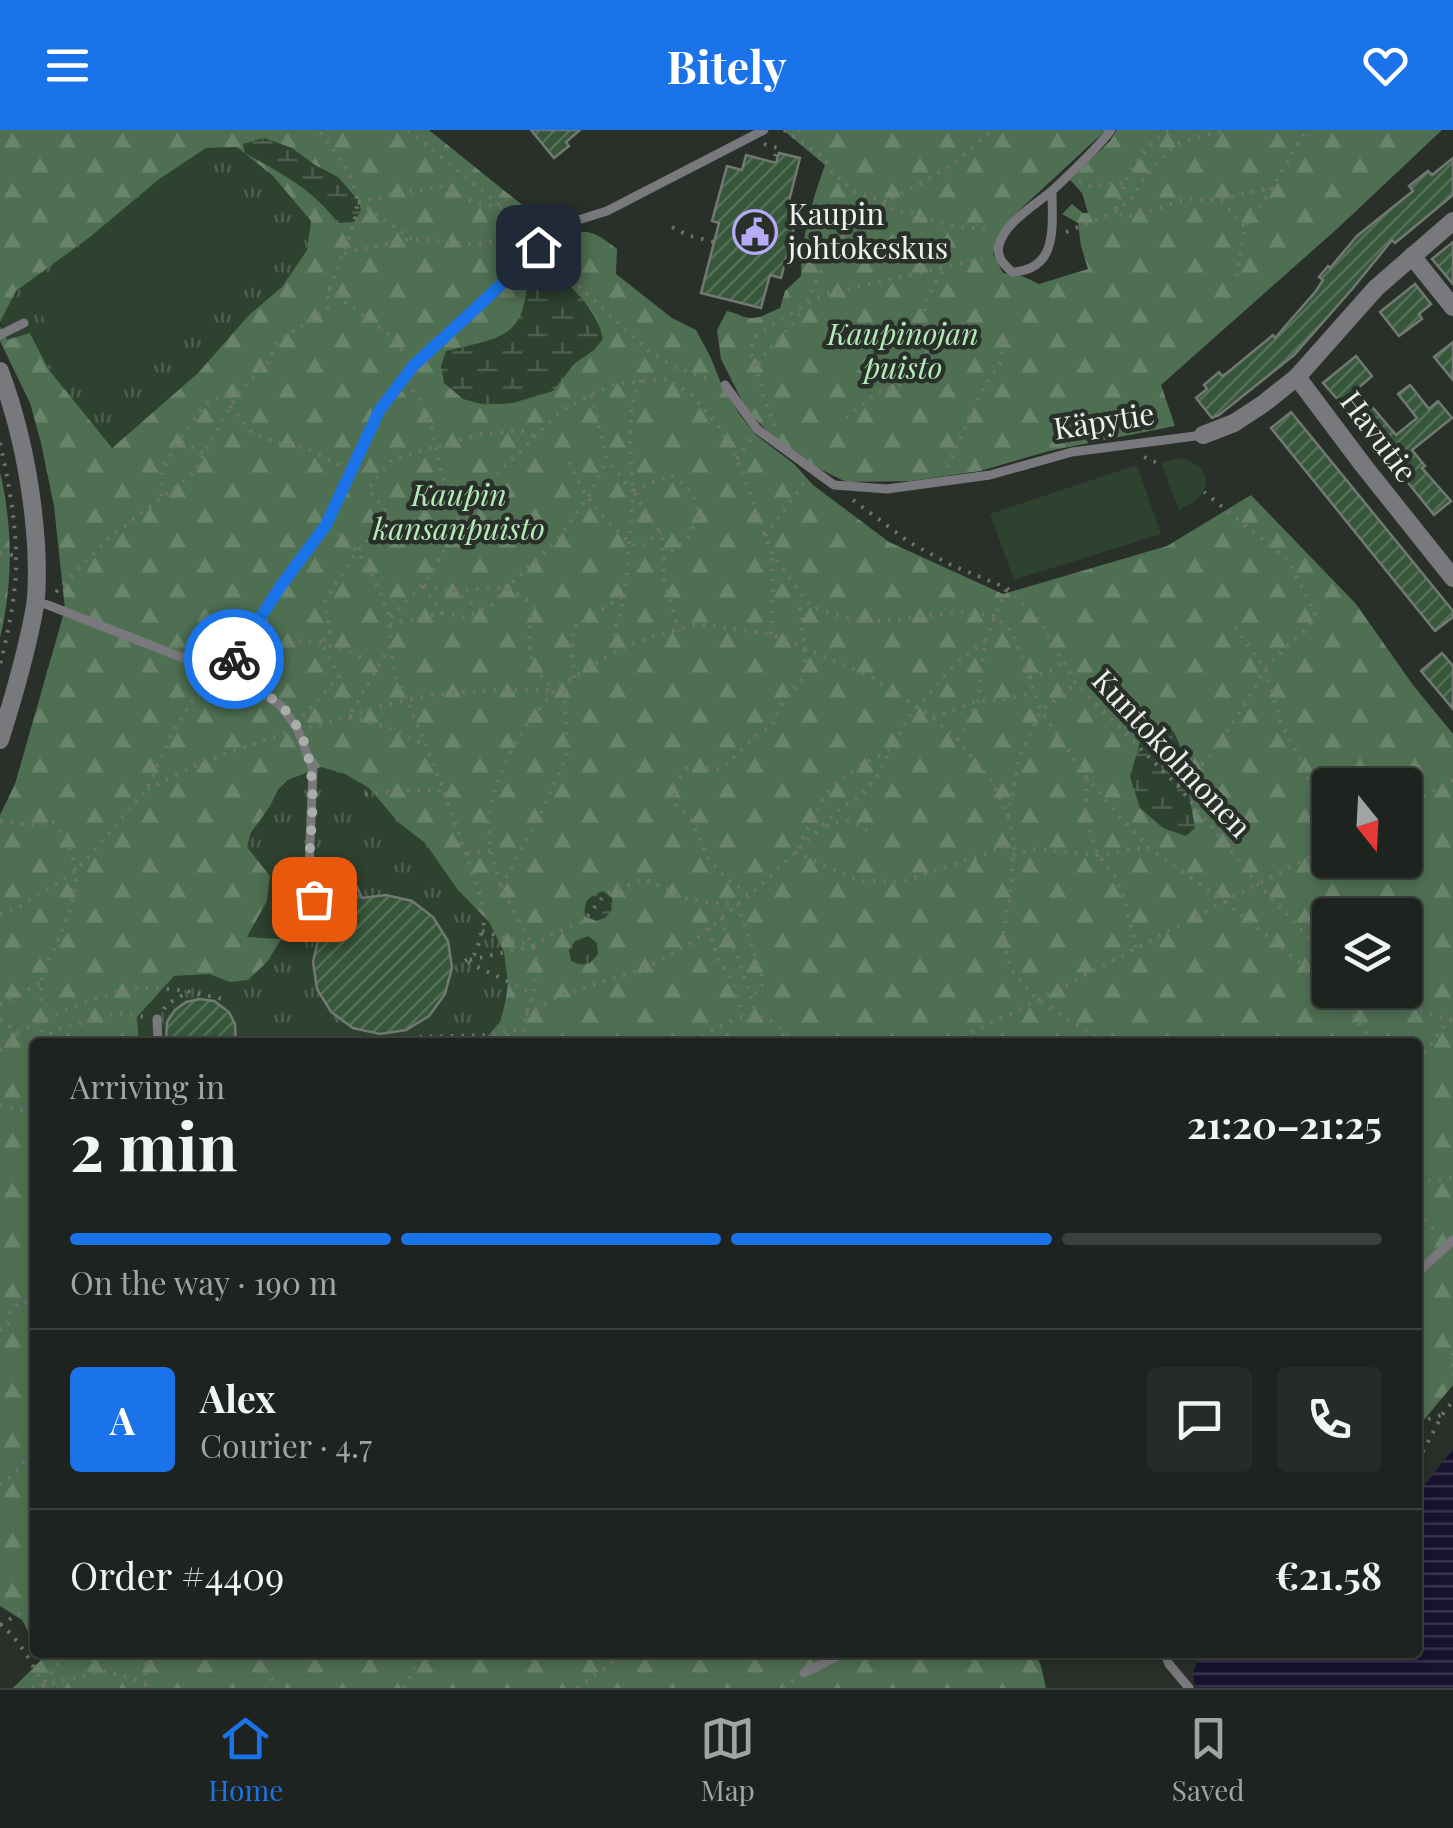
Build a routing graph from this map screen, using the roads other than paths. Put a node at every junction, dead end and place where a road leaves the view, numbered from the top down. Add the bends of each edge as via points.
1 (764, 130) edge
2 (1111, 130) edge
3 (1052, 191) junction
4 (1453, 220) edge
5 (1412, 256) junction
6 (1453, 307) edge
7 (24, 323) dead end
8 (0, 334) edge
9 (0, 371) edge
10 (1297, 377) junction
11 (725, 386) road end
12 (1203, 435) joint
13 (1453, 578) edge
14 (42, 604) junction
15 (224, 674) junction
16 (0, 740) edge
17 (314, 899) dead end
18 (158, 1019) road end
19 (158, 1038) edge
20 (1450, 1243) edge
21 (1422, 1268) edge
22 (834, 1658) edge
23 (1166, 1658) edge
24 (804, 1673) dead end
25 (1189, 1688) edge

1 - 15 lane via 575,221 538,247 413,366 379,411 326,525
2 - 3 lane
3 - 3 lane via 1000,244 1000,260 1012,272 1026,271 1046,255
4 - 5 street, Käpytie
5 - 6 street
5 - 10 street, Käpytie
7 - 8 lane
9 - 14 street via 27,465
10 - 12 street, Käpytie via 1234,423
10 - 13 street, Havutie
11 - 12 lane, Käpytie via 757,430 834,485 887,490 990,475 1072,452
14 - 15 lane
14 - 16 street
15 - 17 lane via 280,705 313,768
18 - 19 lane
20 - 21 lane
22 - 24 lane
23 - 25 lane

